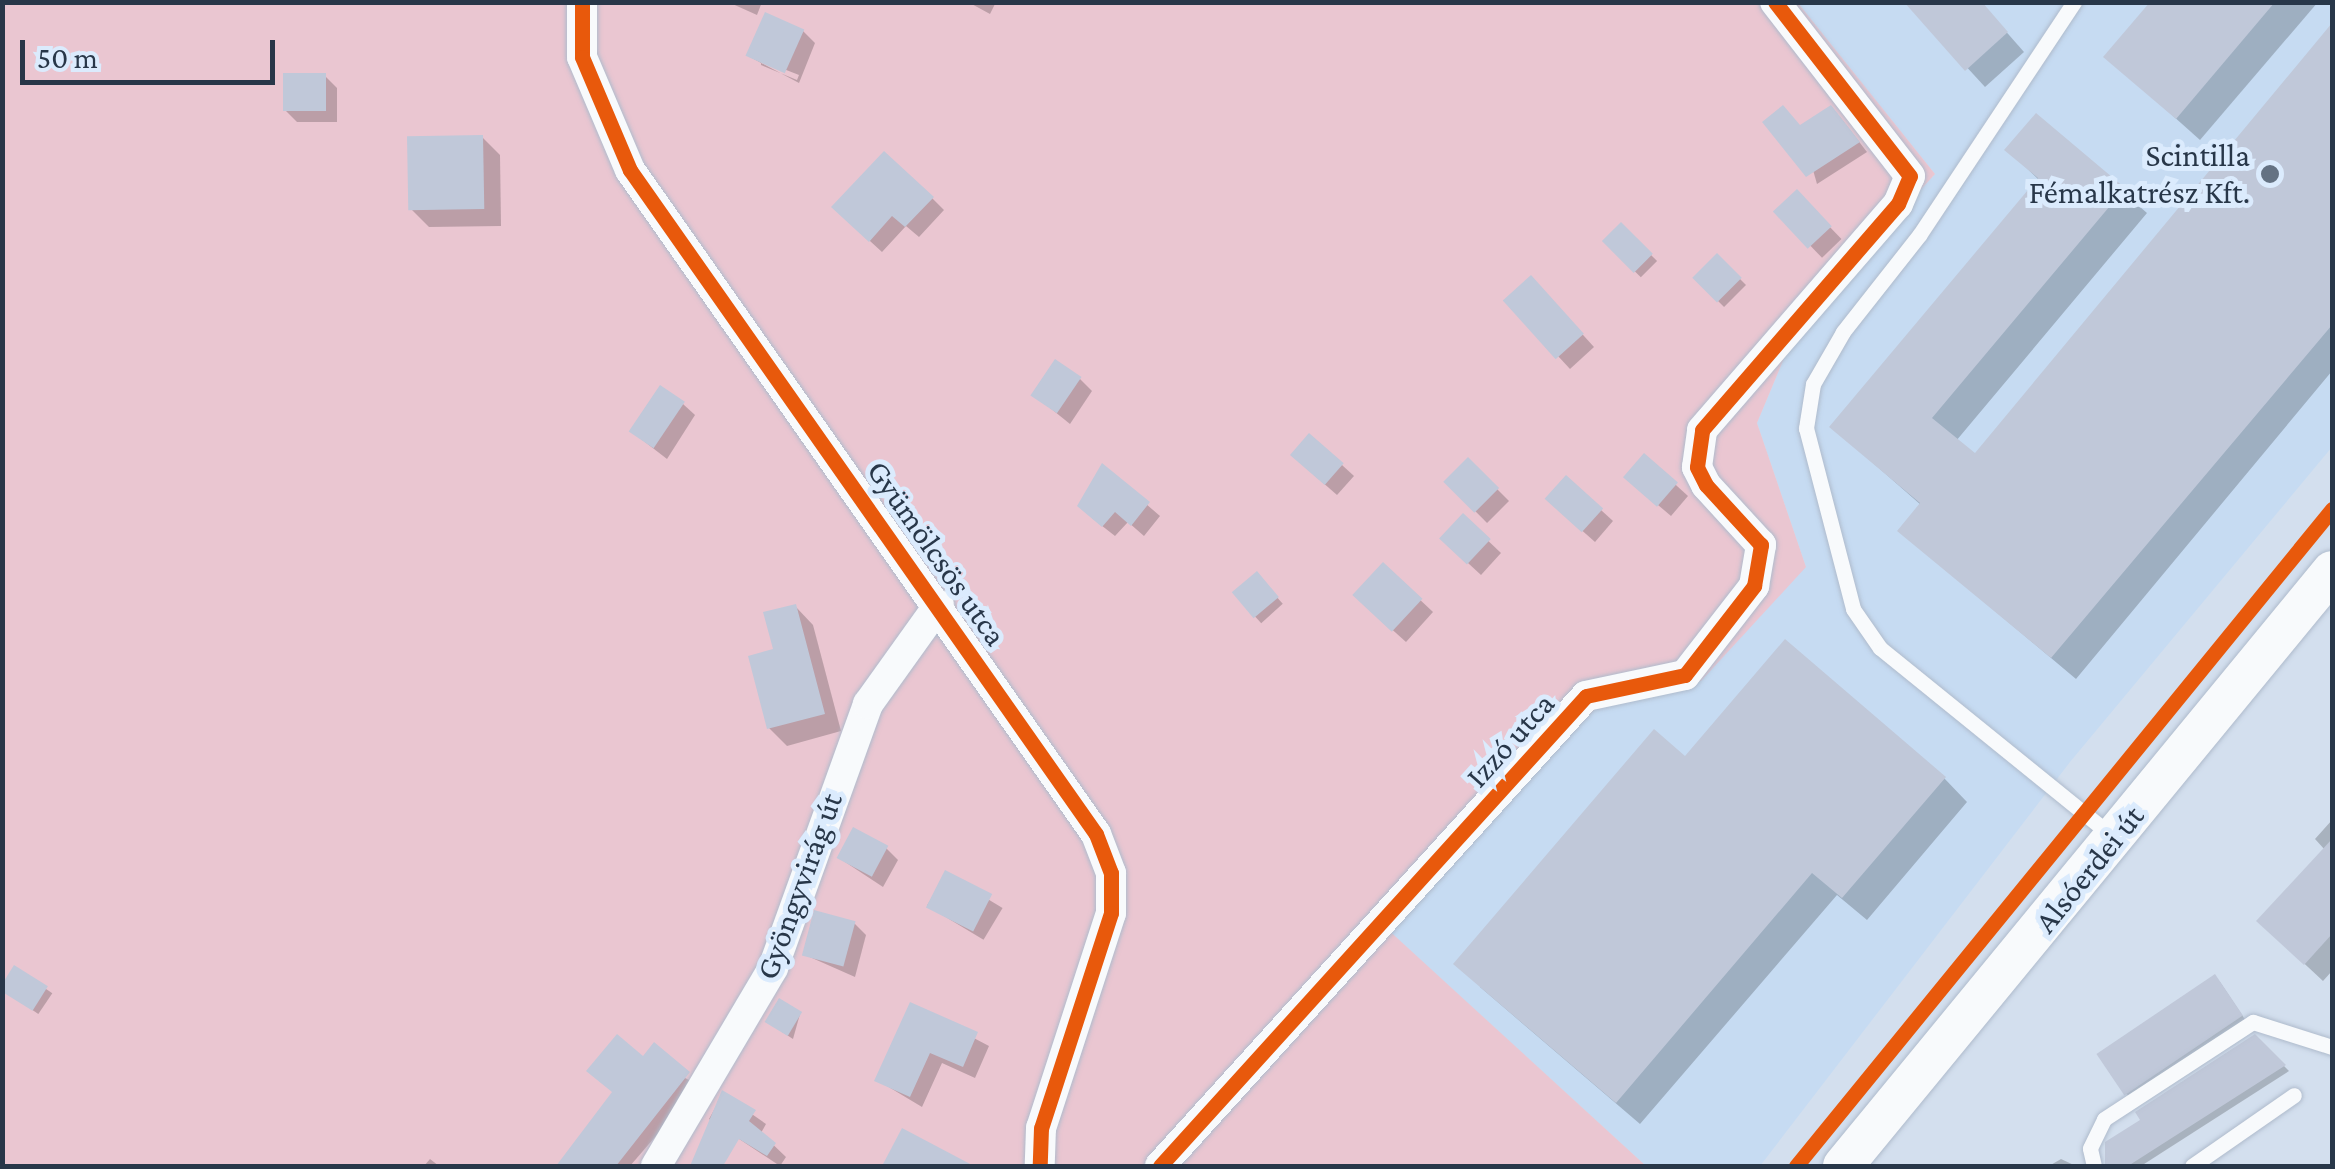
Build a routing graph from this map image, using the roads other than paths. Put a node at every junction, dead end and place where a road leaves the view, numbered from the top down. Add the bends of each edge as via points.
1 (582, 2) edge
2 (1775, 2) edge
3 (2074, 2) edge
4 (2332, 571) edge
5 (939, 605) junction
6 (2115, 838) junction
7 (2332, 1047) edge
8 (2294, 1095) dead end
9 (656, 1166) edge
10 (1040, 1166) edge
11 (1160, 1166) edge
12 (1843, 1166) edge
13 (2094, 1166) edge
14 (2192, 1166) edge

1 - 5 street, Gyümölcsös utca via 582,56 630,170
2 - 11 street, Izzó utca via 1910,176 1898,204 1702,430 1697,466 1706,485 1761,544 1754,586 1685,675 1586,696
3 - 6 lane via 1920,234 1842,332 1813,384 1806,428 1853,609 1880,648
4 - 6 main road, Alsóerdei út
5 - 9 street, Gyöngyvirág út via 868,704 773,968
5 - 10 street, Gyümölcsös utca via 1096,834 1111,873 1110,914 1041,1128
6 - 12 main road, Alsóerdei út
7 - 13 lane via 2254,1022 2104,1119 2090,1148
8 - 14 lane

